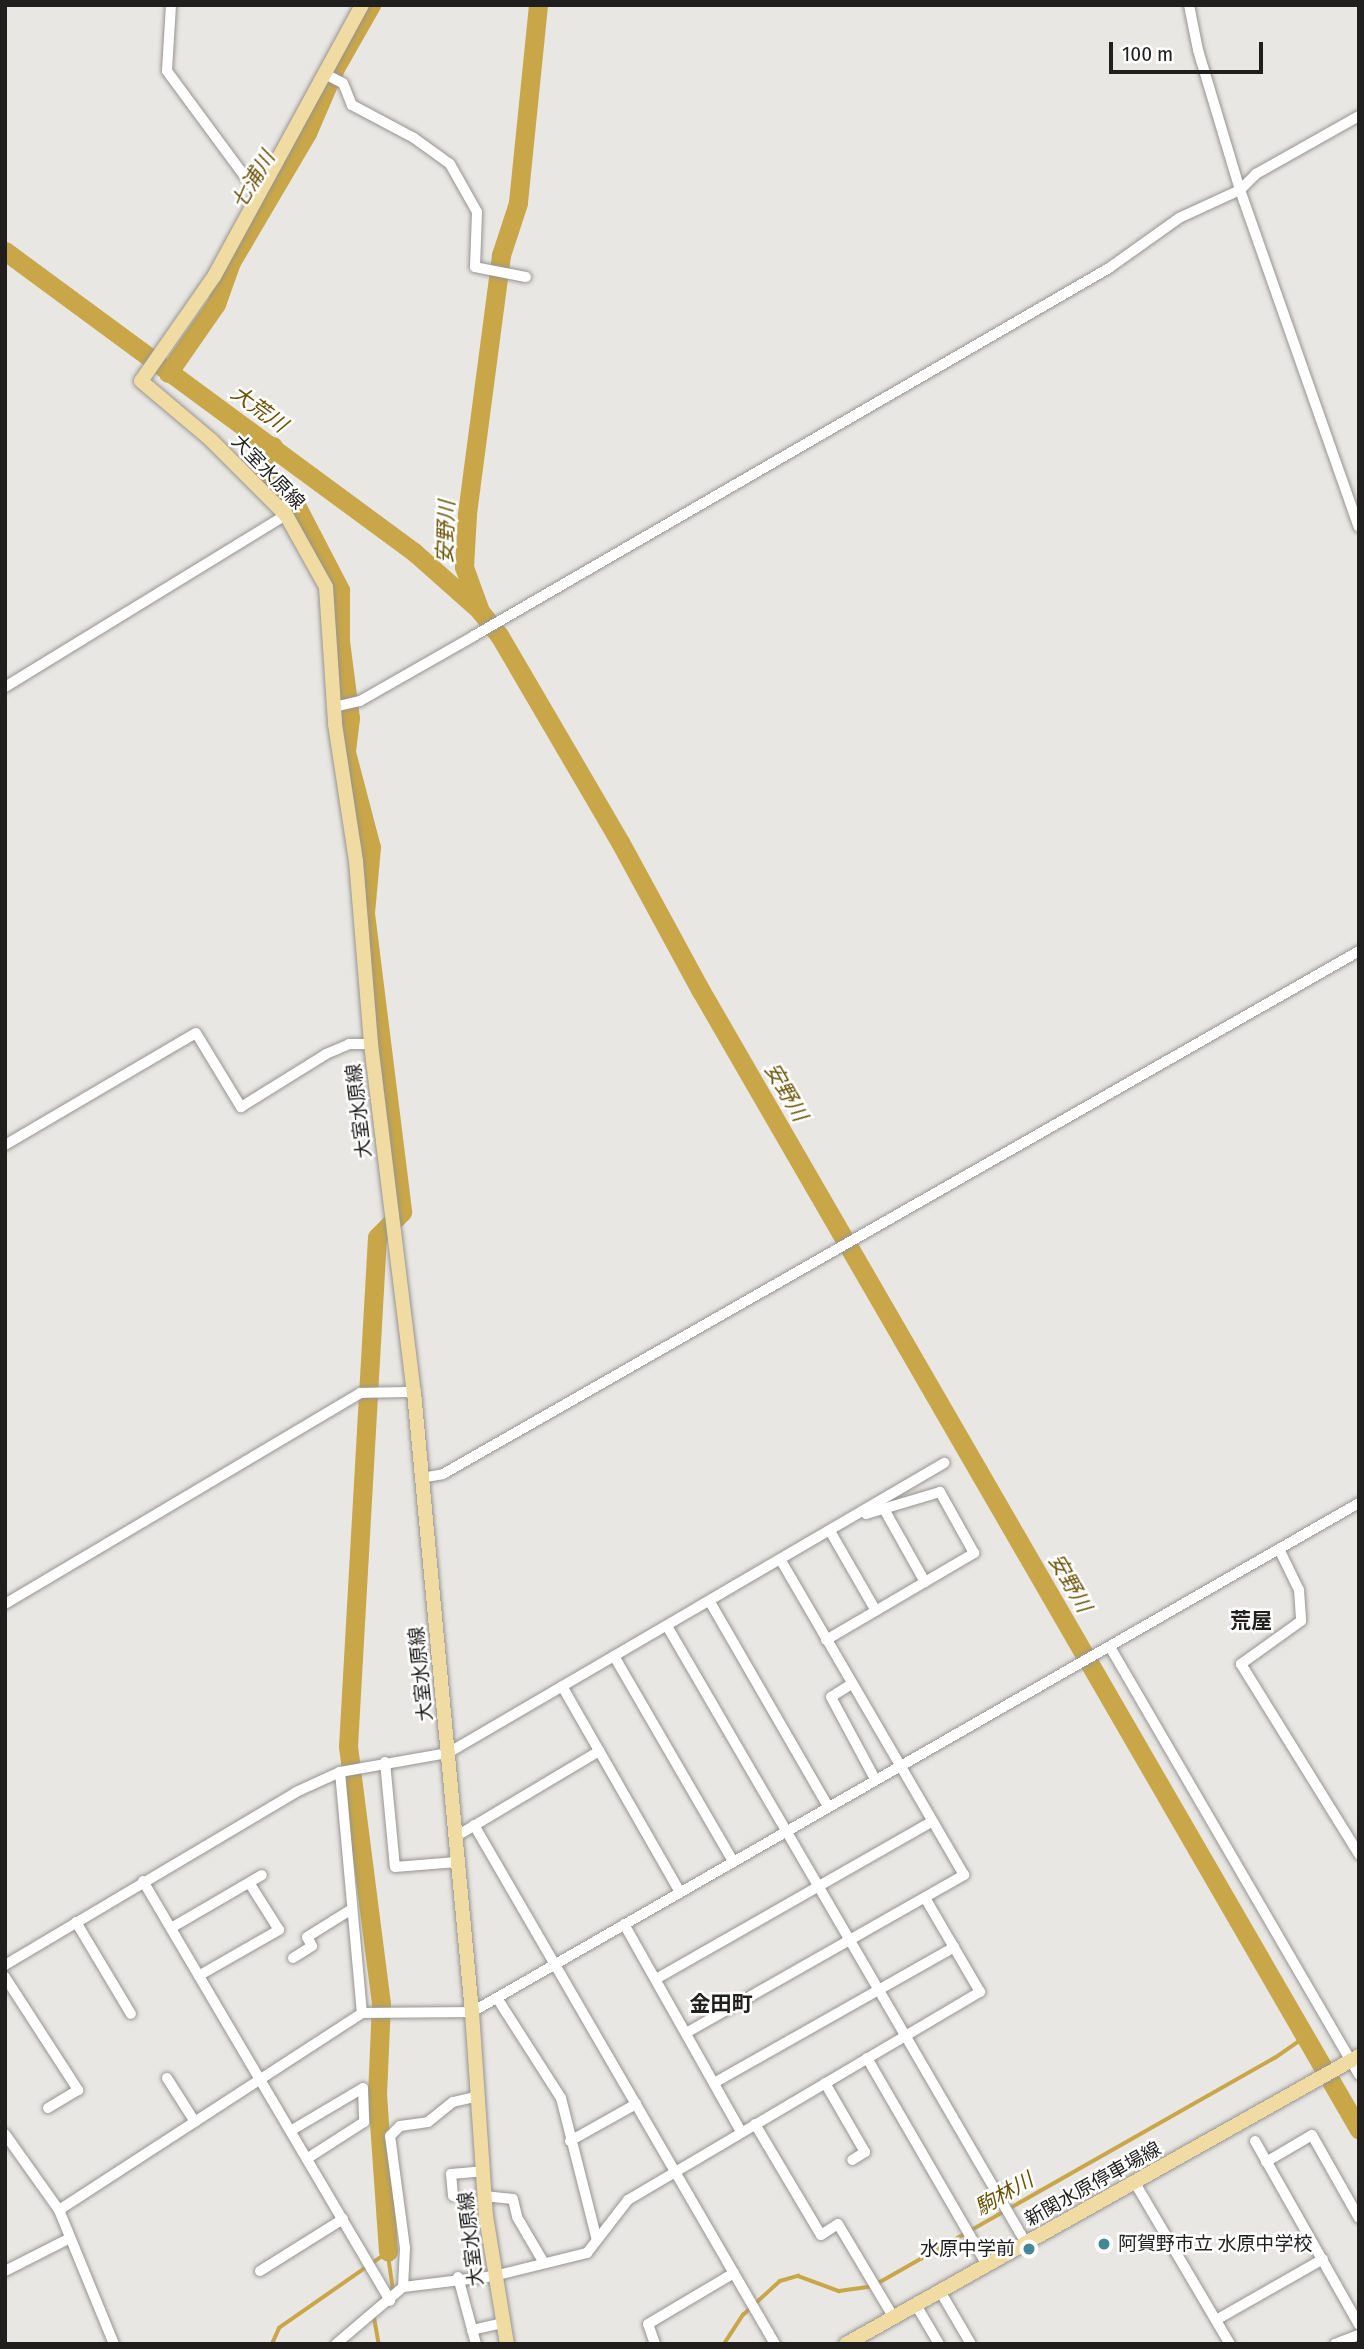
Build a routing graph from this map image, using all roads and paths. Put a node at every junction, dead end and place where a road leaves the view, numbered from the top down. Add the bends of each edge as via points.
1 (171, 5) edge
2 (362, 5) edge
3 (1189, 5) edge
4 (323, 73) junction
5 (1359, 116) edge
6 (1240, 190) junction
7 (259, 196) junction
8 (522, 276) dead end
9 (286, 514) junction
10 (1359, 527) edge
11 (5, 687) edge
12 (337, 707) junction
13 (1359, 951) edge
14 (371, 1044) junction
15 (5, 1145) edge
16 (414, 1392) junction
17 (944, 1463) dead end
18 (421, 1478) junction
19 (1359, 1503) edge
20 (884, 1508) junction
21 (853, 1518) junction
22 (830, 1531) junction
23 (1279, 1549) junction
24 (780, 1561) junction
25 (925, 1582) junction
26 (710, 1602) junction
27 (5, 1604) edge
28 (876, 1611) junction
29 (667, 1626) junction
30 (825, 1640) junction
31 (1109, 1648) junction
32 (614, 1656) junction
33 (850, 1685) junction
34 (562, 1686) junction
35 (599, 1751) junction
36 (448, 1753) junction
37 (385, 1762) junction
38 (897, 1766) junction
39 (340, 1772) junction
40 (875, 1779) junction
41 (828, 1806) junction
42 (932, 1822) junction
43 (474, 1825) junction
44 (786, 1830) junction
45 (456, 1837) junction
46 (1359, 1854) edge
47 (733, 1861) junction
48 (457, 1862) junction
49 (262, 1875) dead end
50 (143, 1881) junction
51 (250, 1884) junction
52 (819, 1886) junction
53 (680, 1892) junction
54 (925, 1898) junction
55 (352, 1909) junction
56 (76, 1922) junction
57 (624, 1924) junction
58 (171, 1928) junction
59 (850, 1939) junction
60 (954, 1947) junction
61 (293, 1958) dead end
62 (555, 1964) junction
63 (5, 1965) edge
64 (200, 1975) junction
65 (5, 1977) edge
66 (656, 1979) junction
67 (879, 1990) junction
68 (497, 1998) junction
69 (472, 2012) junction
70 (362, 2013) junction
71 (131, 2014) dead end
72 (686, 2033) junction
73 (906, 2036) junction
74 (867, 2058) junction
75 (1352, 2060) edge
76 (1359, 2075) edge
77 (167, 2078) dead end
78 (262, 2078) junction
79 (714, 2083) junction
80 (825, 2083) junction
81 (478, 2096) junction
82 (636, 2104) junction
83 (48, 2108) dead end
84 (195, 2122) junction
85 (755, 2124) junction
86 (292, 2130) junction
87 (741, 2132) junction
88 (5, 2134) edge
89 (570, 2141) junction
90 (1255, 2141) dead end
91 (308, 2158) junction
92 (852, 2160) dead end
93 (1266, 2162) junction
94 (483, 2171) junction
95 (675, 2171) junction
96 (1135, 2183) junction
97 (453, 2196) dead end
98 (484, 2196) junction
99 (59, 2210) junction
100 (1359, 2218) edge
101 (343, 2219) junction
102 (70, 2238) junction
103 (597, 2240) junction
104 (1027, 2243) junction
105 (1323, 2259) junction
106 (544, 2263) junction
107 (987, 2265) junction
108 (5, 2271) edge
109 (260, 2272) dead end
110 (734, 2273) junction
111 (494, 2276) junction
112 (458, 2277) junction
113 (403, 2287) junction
114 (940, 2291) junction
115 (390, 2301) junction
116 (916, 2305) junction
117 (894, 2318) junction
118 (1357, 2319) edge
119 (1216, 2320) junction
120 (503, 2323) junction
121 (472, 2330) junction
122 (1359, 2334) edge
123 (1337, 2343) edge
124 (114, 2344) edge
125 (336, 2344) edge
126 (476, 2344) edge
127 (507, 2344) edge
128 (654, 2344) edge
129 (775, 2344) edge
130 (846, 2344) edge
131 (939, 2344) edge
132 (971, 2344) edge
133 (1230, 2344) edge

1 - 7 street via 167,71
2 - 4 main road, 大室水原線
3 - 6 street
4 - 7 main road, 大室水原線
4 - 8 street via 343,83 352,105 414,138 450,164 477,212 475,267
5 - 6 street via 1256,174
6 - 10 street
6 - 12 street via 1180,218 1109,268 472,637 353,704
7 - 9 main road, 大室水原線 via 215,275 141,381 211,440
9 - 11 street
9 - 12 main road, 大室水原線 via 326,587
12 - 14 main road, 大室水原線
13 - 18 street via 443,1474
14 - 15 street via 349,1044 326,1054 241,1107 196,1033
14 - 16 main road, 大室水原線
16 - 18 main road, 大室水原線
16 - 27 street via 360,1393
17 - 21 street
18 - 36 main road, 大室水原線
19 - 23 street
20 - 21 street
20 - 25 street
20 - 25 street via 940,1492 974,1553
21 - 22 street
22 - 24 street
22 - 28 street
23 - 31 street
23 - 46 street via 1299,1590 1301,1621 1241,1664
24 - 26 street
24 - 30 street
25 - 28 street
26 - 29 street
26 - 41 street
28 - 30 street
29 - 32 street
29 - 44 street
30 - 33 street
31 - 38 street
31 - 75 street
32 - 34 street
32 - 47 street
33 - 38 street
33 - 40 street via 831,1697
34 - 35 street
34 - 36 street
35 - 43 street
35 - 53 street
36 - 37 street
36 - 45 main road, 大室水原線
37 - 39 street
37 - 48 street via 395,1867
38 - 40 street
38 - 42 street
39 - 50 street via 296,1792
39 - 55 street
40 - 41 street
41 - 44 street
42 - 52 street
42 - 54 street via 964,1875
43 - 45 street
43 - 62 street
44 - 47 street
44 - 52 street
45 - 48 main road, 大室水原線
47 - 53 street
48 - 69 main road, 大室水原線
49 - 51 street
50 - 56 street
50 - 58 street
51 - 58 street
51 - 64 street via 279,1930
52 - 59 street
52 - 66 street
53 - 57 street
54 - 59 street
54 - 60 street
55 - 61 street via 307,1937 312,1946
55 - 70 street
56 - 63 street
56 - 71 street
57 - 62 street
57 - 66 street
58 - 64 street
59 - 67 street
59 - 72 street
60 - 67 street
60 - 73 street via 980,1992
62 - 68 street
62 - 82 street
64 - 78 street
65 - 83 street via 78,2090
66 - 72 street
67 - 73 street
67 - 79 street
68 - 69 street
68 - 89 street via 561,2098
69 - 70 street
69 - 81 main road, 大室水原線
70 - 78 street
72 - 79 street
73 - 74 street
73 - 104 street
74 - 80 street
74 - 107 street
75 - 76 street
75 - 96 main road, 新関水原停車場線
77 - 84 street
78 - 84 street
78 - 86 street
79 - 87 street
80 - 85 street
80 - 92 street via 865,2152
81 - 94 main road, 大室水原線
81 - 113 street via 453,2102 428,2122 400,2126 390,2136 405,2249
82 - 89 street
82 - 95 street
84 - 99 street
85 - 87 street
85 - 117 street via 821,2235 838,2224
86 - 91 street
86 - 91 street via 363,2088 365,2122
87 - 95 street
88 - 99 street
89 - 103 street
90 - 93 street
91 - 101 street
93 - 100 street via 1312,2135
93 - 105 street
94 - 97 street via 451,2174
94 - 98 main road, 大室水原線
95 - 103 street via 628,2200
95 - 110 street
96 - 104 main road, 新関水原停車場線
96 - 119 street
98 - 106 street via 513,2199 517,2217
98 - 111 main road, 大室水原線
99 - 102 street
101 - 109 street
101 - 115 street
102 - 108 street
102 - 124 street
103 - 106 street via 587,2253
104 - 107 main road, 新関水原停車場線
105 - 118 street
105 - 119 street
106 - 111 street
107 - 114 main road, 新関水原停車場線
110 - 128 street via 648,2324
110 - 129 street
111 - 112 street
111 - 120 main road, 大室水原線
112 - 113 street
112 - 121 street
113 - 115 street
114 - 116 main road, 新関水原停車場線
114 - 132 street
115 - 125 street
116 - 117 main road, 新関水原停車場線
116 - 131 street
117 - 130 main road, 新関水原停車場線
119 - 133 street
120 - 121 street
120 - 127 main road, 大室水原線
121 - 126 street
122 - 123 street

